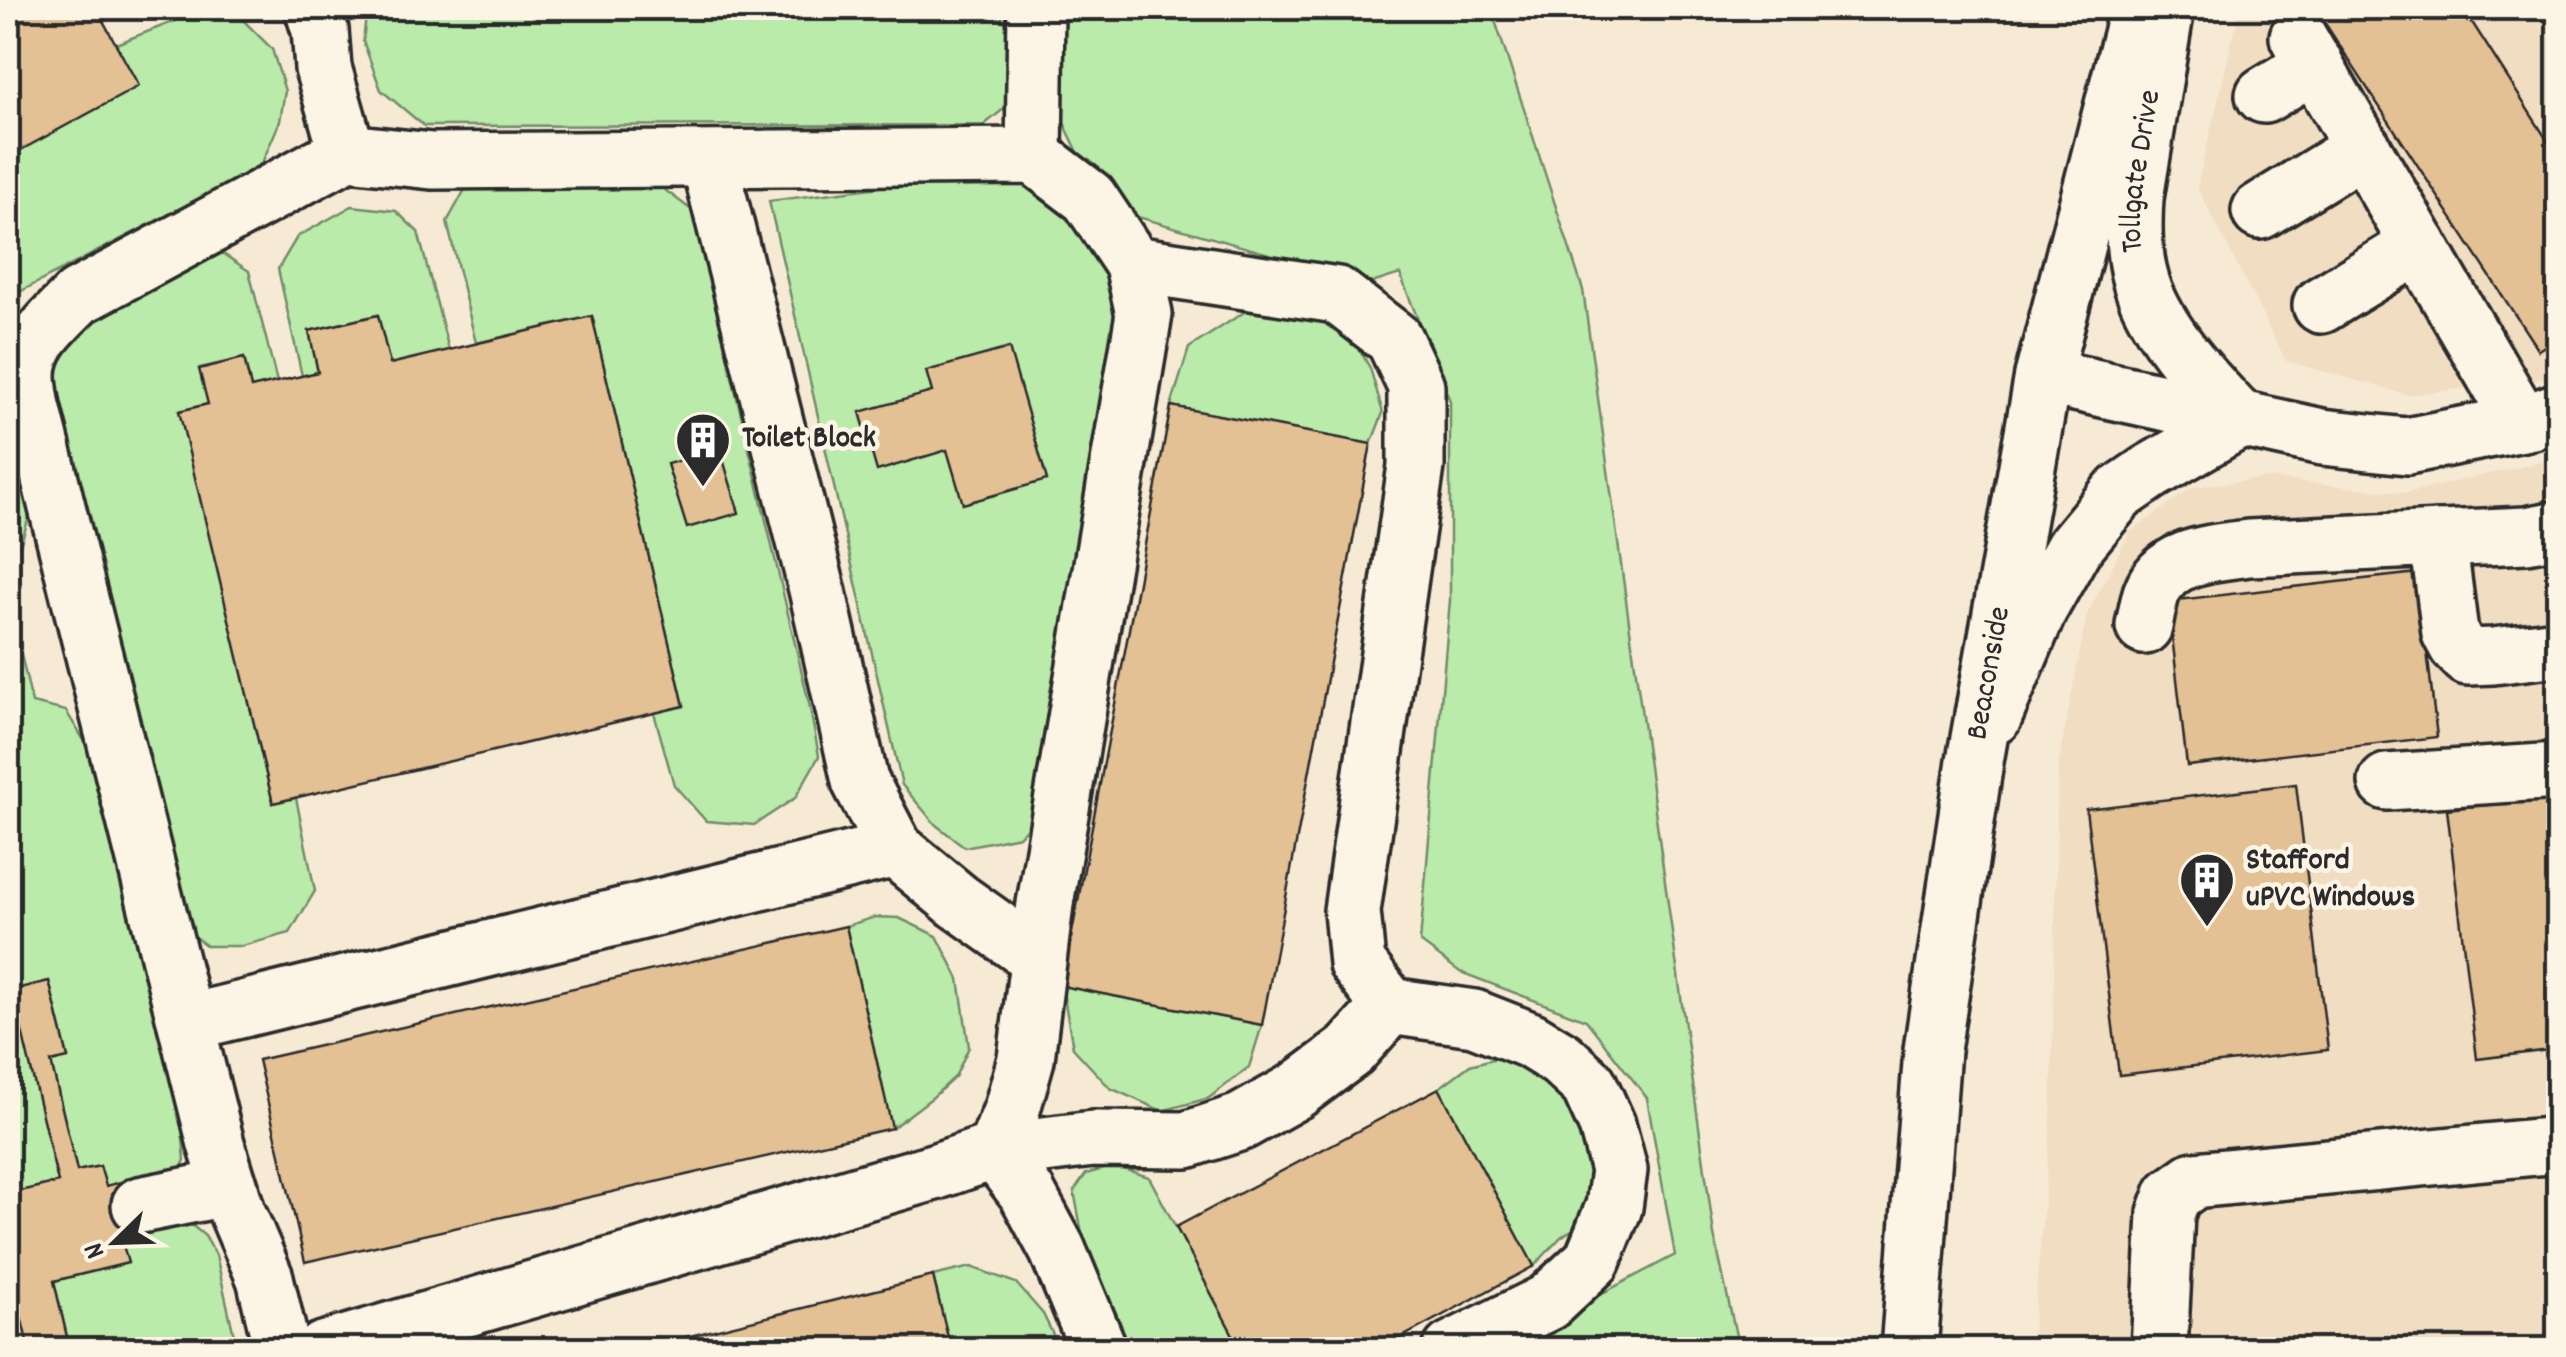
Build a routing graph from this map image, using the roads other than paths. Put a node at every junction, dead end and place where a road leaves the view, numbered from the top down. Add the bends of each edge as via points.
1 (314, 8) edge
2 (1036, 8) edge
3 (2138, 8) edge
4 (2166, 8) edge
5 (2264, 96) dead end
6 (2363, 148) junction
7 (347, 152) junction
8 (1034, 156) junction
9 (709, 160) junction
10 (2260, 212) dead end
11 (2418, 245) junction
12 (1133, 264) junction
13 (2320, 305) dead end
14 (20, 352) edge
15 (2044, 376) junction
16 (2540, 417) edge
17 (2240, 420) junction
18 (2558, 529) edge
19 (2438, 539) junction
20 (2144, 626) dead end
21 (2558, 648) edge
22 (1975, 760) junction
23 (2558, 772) edge
24 (2386, 782) dead end
25 (895, 849) junction
26 (1038, 958) junction
27 (1390, 1006) junction
28 (186, 1023) junction
29 (2558, 1145) edge
30 (995, 1151) junction
31 (230, 1187) junction
32 (140, 1205) dead end
33 (282, 1350) edge
34 (324, 1350) edge
35 (1099, 1350) edge
36 (1451, 1350) edge
37 (1909, 1350) edge
38 (2159, 1350) edge

1 - 7 main road via 322,68
2 - 8 main road
3 - 15 main road, Beaconside
4 - 17 main road, Tollgate Drive via 2135,198 2138,264 2158,317
5 - 6 main road via 2306,50
6 - 10 main road
6 - 11 main road
7 - 9 main road via 432,160
7 - 14 main road via 78,298
8 - 9 main road
8 - 12 main road via 1089,198
9 - 25 main road via 860,781
11 - 13 main road
11 - 16 main road
12 - 26 main road via 1144,314
12 - 27 main road via 1337,295 1394,340 1416,386 1416,466 1352,911 1357,963
14 - 28 main road
15 - 17 main road
15 - 22 main road, Beaconside
16 - 17 main road via 2407,446
17 - 22 main road via 2118,494 2074,547
18 - 19 main road
19 - 20 main road via 2250,548 2186,559 2164,572 2152,590
19 - 21 main road via 2450,634 2468,656
22 - 37 main road, Beaconside via 1932,1050
23 - 24 main road
25 - 26 main road
25 - 28 main road
26 - 30 main road via 1026,1058
27 - 30 main road via 1350,1051 1241,1122 1186,1140 1092,1139
27 - 36 main road via 1474,1018 1561,1059 1590,1085 1619,1170 1614,1207 1592,1261 1548,1302
28 - 31 main road
29 - 38 main road via 2194,1180 2173,1195 2166,1214
30 - 34 main road
30 - 35 main road via 1028,1193
31 - 32 main road
31 - 33 main road via 265,1278

